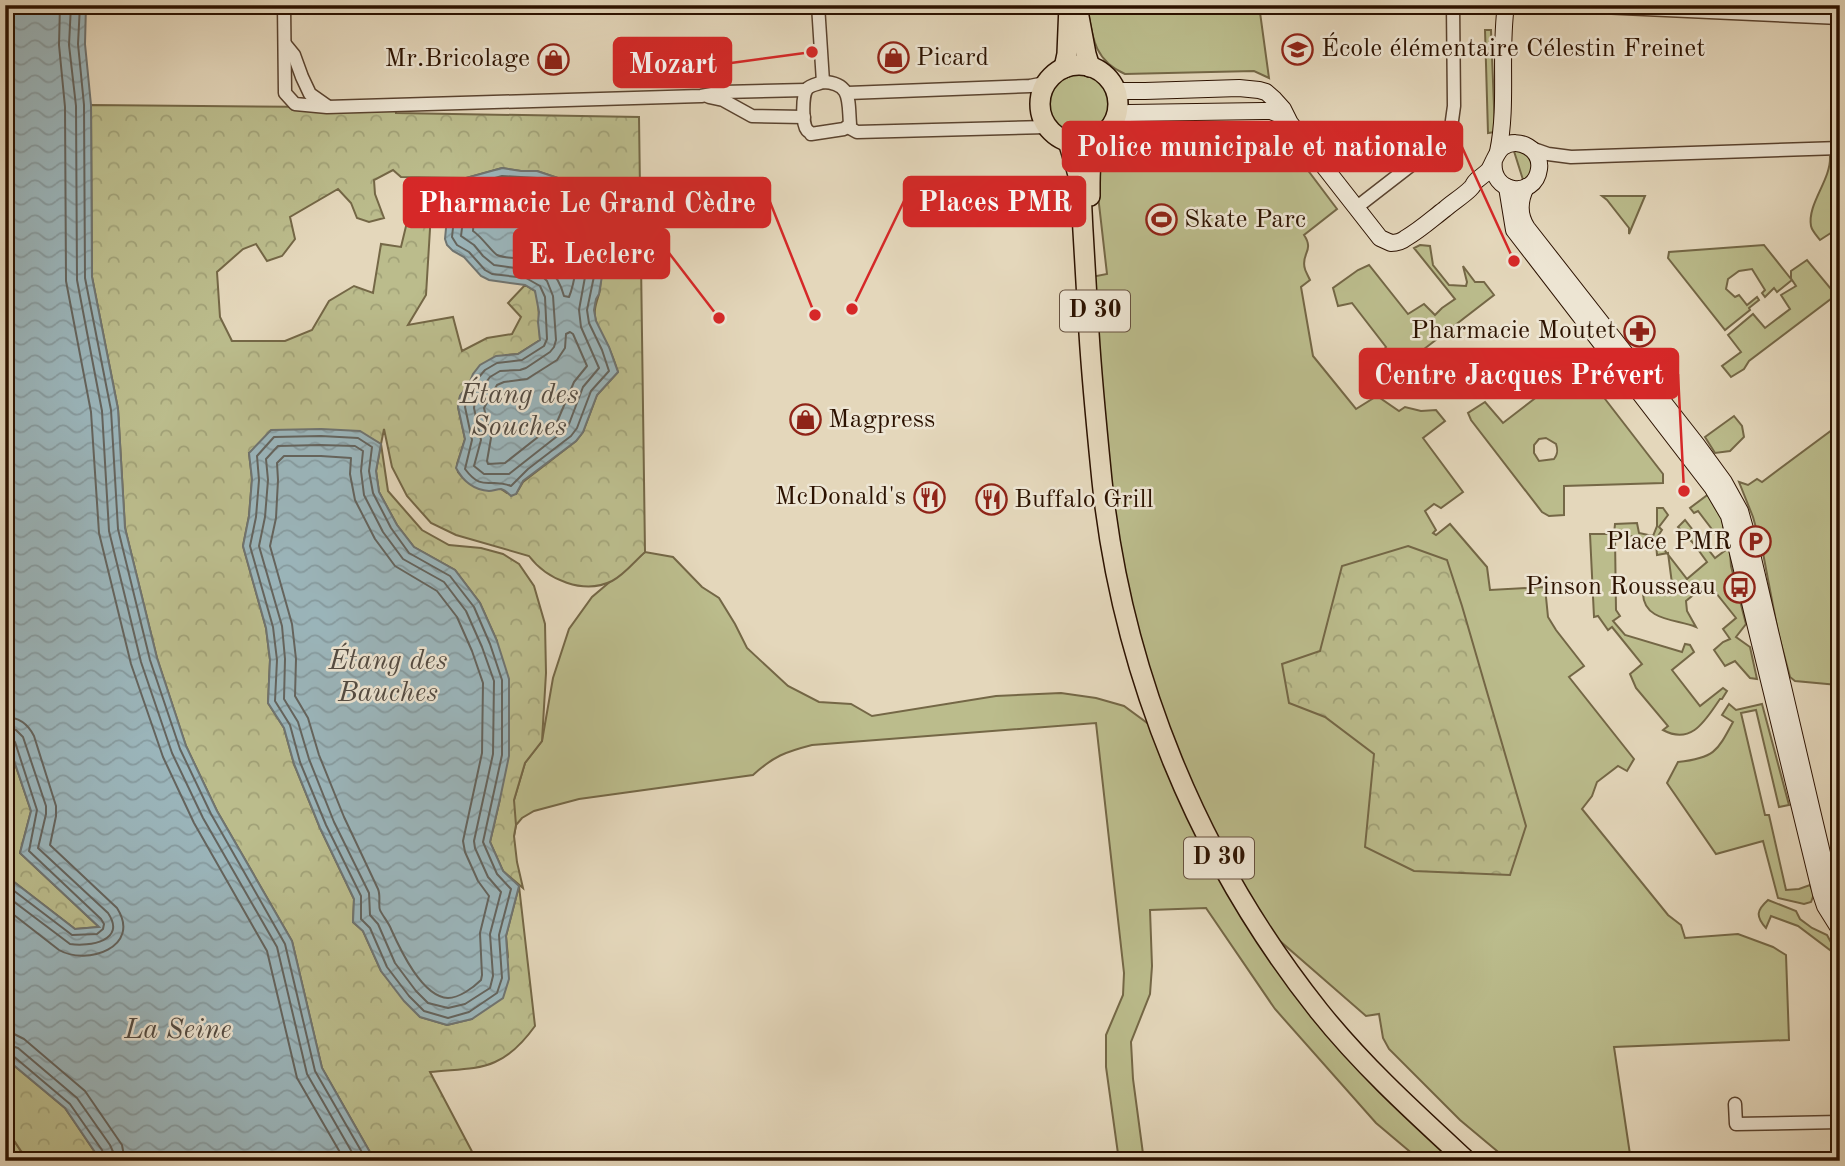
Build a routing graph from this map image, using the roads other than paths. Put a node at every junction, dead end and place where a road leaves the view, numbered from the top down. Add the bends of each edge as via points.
1 (284, 5) edge
2 (818, 5) edge
3 (1069, 5) edge
4 (1077, 5) edge
5 (1453, 5) edge
6 (1506, 5) edge
7 (1557, 5) edge
8 (1840, 18) edge
9 (285, 44) junction
10 (1090, 67) junction
11 (1064, 68) junction
12 (823, 82) junction
13 (1045, 83) junction
14 (1115, 89) junction
15 (806, 90) junction
16 (848, 93) junction
17 (701, 96) junction
18 (327, 107) junction
19 (1504, 113) junction
20 (1116, 116) junction
21 (804, 117) junction
22 (1287, 118) junction
23 (848, 127) junction
24 (1048, 127) junction
25 (1098, 138) junction
26 (1068, 141) junction
27 (1527, 146) junction
28 (1840, 148) edge
29 (1496, 156) junction
30 (1571, 157) junction
31 (1532, 182) junction
32 (1504, 186) junction
33 (1470, 189) junction
34 (1357, 208) junction
35 (1102, 484) junction
36 (1753, 588) junction
37 (1840, 911) edge
38 (1840, 930) edge
39 (1735, 1104) dead end
40 (1840, 1122) edge
41 (1467, 1161) edge

1 - 9 street
2 - 12 street
3 - 11 main road
4 - 10 main road
5 - 34 street via 1450,135
6 - 19 street
7 - 8 street
9 - 18 street via 295,55 310,94
9 - 18 street via 285,93 295,104
10 - 11 main road
10 - 14 main road via 1104,74
11 - 13 main road
12 - 15 street
12 - 16 street
13 - 16 street
13 - 24 main road via 1041,107
14 - 20 main road
14 - 22 street via 1259,90 1274,99
15 - 17 street
15 - 21 street
16 - 23 street
17 - 18 street
17 - 21 street via 723,100 751,116
19 - 27 street via 1512,131
19 - 29 street
20 - 22 street via 1270,111
20 - 25 main road
21 - 23 street via 811,134
22 - 34 street
23 - 24 street via 859,132
24 - 26 main road
25 - 26 main road via 1085,143
25 - 35 main road, D 30 via 1091,158 1090,188
26 - 35 main road, D 30 via 1080,185
27 - 29 street via 1509,144
27 - 30 street
27 - 31 street via 1540,163
28 - 30 street
29 - 32 street via 1494,173
29 - 33 street
30 - 31 street via 1550,163
31 - 32 street via 1520,189
31 - 36 street via 1523,194 1520,214 1527,228 1724,482 1740,511
32 - 33 street via 1492,181
32 - 36 street via 1514,230 1712,486 1729,516
33 - 34 street via 1397,243 1380,238
35 - 41 main road, D 30 via 1135,653 1183,787 1229,878 1319,1010 1401,1101
36 - 37 street
36 - 38 street via 1821,894
39 - 40 street via 1736,1124

